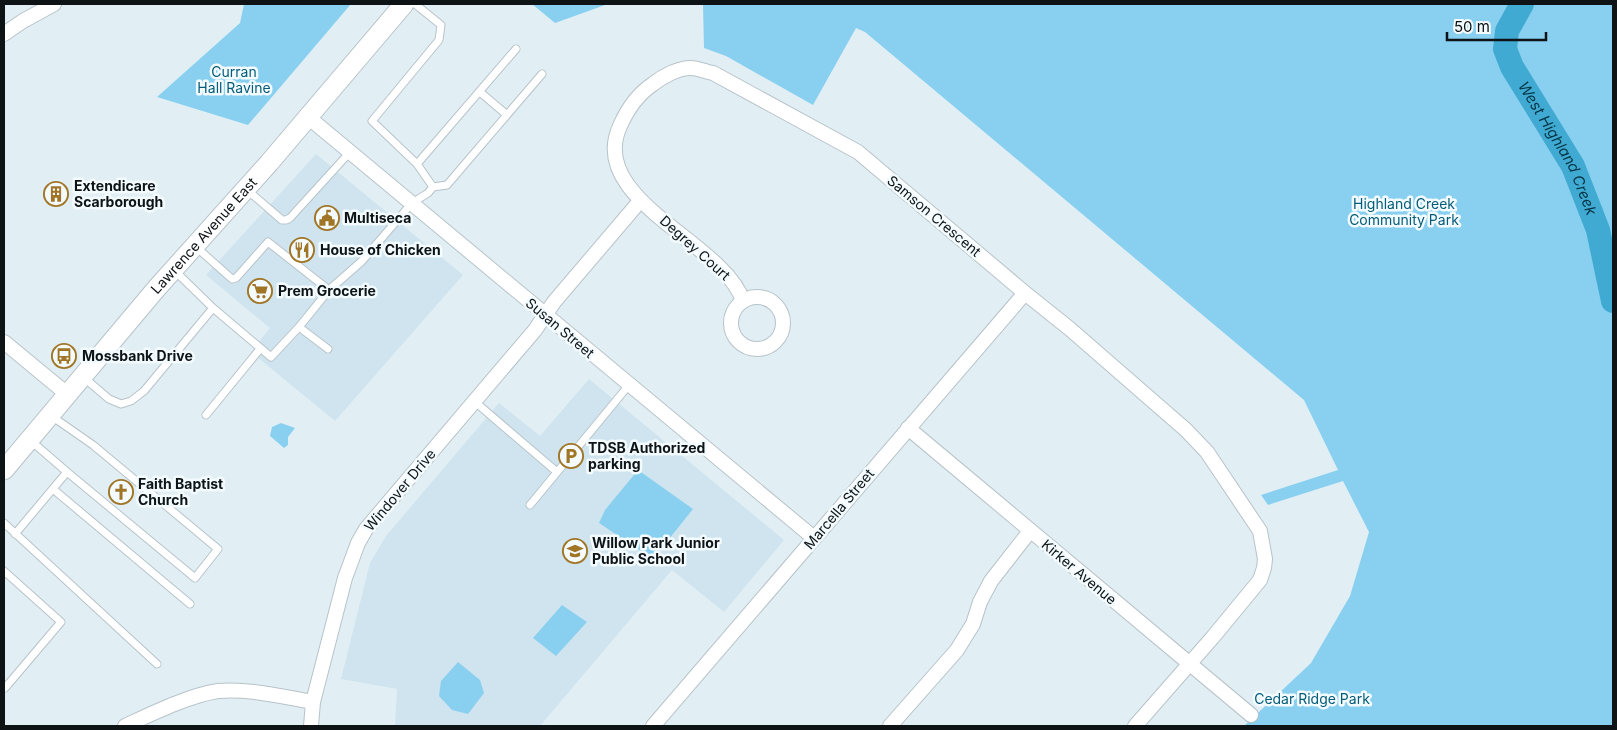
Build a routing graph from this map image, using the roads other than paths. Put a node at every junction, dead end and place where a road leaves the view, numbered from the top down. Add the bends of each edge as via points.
1 (54, 4) edge
2 (404, 4) edge
3 (415, 4) edge
4 (4, 34) edge
5 (516, 50) dead end
6 (542, 74) dead end
7 (480, 92) junction
8 (507, 115) junction
9 (308, 117) junction
10 (350, 152) junction
11 (417, 164) junction
12 (434, 187) junction
13 (245, 188) junction
14 (640, 201) junction
15 (412, 203) junction
16 (195, 245) junction
17 (173, 269) junction
18 (329, 290) junction
19 (1025, 293) junction
20 (743, 301) dead end
21 (213, 308) junction
22 (546, 316) junction
23 (299, 327) junction
24 (4, 342) edge
25 (260, 349) junction
26 (328, 349) dead end
27 (82, 376) junction
28 (629, 385) junction
29 (67, 394) junction
30 (474, 401) junction
31 (50, 415) junction
32 (206, 415) dead end
33 (908, 428) junction
34 (29, 440) junction
35 (4, 470) edge
36 (67, 472) junction
37 (557, 472) junction
38 (53, 489) junction
39 (530, 505) dead end
40 (4, 523) edge
41 (1030, 532) junction
42 (15, 534) junction
43 (814, 538) junction
44 (4, 571) edge
45 (190, 604) dead end
46 (157, 664) dead end
47 (1190, 664) junction
48 (4, 687) edge
49 (313, 702) junction
50 (1251, 715) dead end
51 (125, 726) edge
52 (311, 726) edge
53 (653, 726) edge
54 (890, 726) edge
55 (1135, 726) edge

1 - 4 street
2 - 9 main road, Lawrence Avenue East
3 - 11 lane via 441,25 440,40 372,121
5 - 7 lane
6 - 8 lane
7 - 8 lane
7 - 11 lane
8 - 12 lane via 447,185
9 - 10 street, Susan Street
9 - 13 main road, Lawrence Avenue East
10 - 13 lane via 286,220
10 - 15 street, Susan Street
11 - 12 lane
12 - 15 lane
13 - 16 main road, Lawrence Avenue East
14 - 19 street, Samson Crescent via 620,171 615,155 614,137 624,117 652,84 673,72 691,68 713,73 858,152
14 - 20 street, Degrey Court via 724,272 739,288
14 - 22 street via 554,302
15 - 18 lane via 362,261
15 - 22 street, Susan Street
16 - 17 main road, Lawrence Avenue East
16 - 18 lane via 232,279 268,242
17 - 21 lane
17 - 27 main road, Lawrence Avenue East
18 - 23 lane
19 - 33 street, Marcella Street
19 - 47 street, Samson Crescent via 1198,441 1260,531 1264,568 1260,580
21 - 25 lane
21 - 27 lane via 131,401 121,404 109,399
22 - 28 street, Susan Street
22 - 30 street, Windover Drive
23 - 25 lane via 271,357
23 - 26 lane
24 - 29 street
25 - 32 lane
27 - 29 main road, Lawrence Avenue East
28 - 37 lane
28 - 43 street, Susan Street
29 - 31 main road, Lawrence Avenue East
30 - 37 lane
30 - 49 street, Windover Drive via 382,509 358,543 345,578
31 - 34 main road, Lawrence Avenue East
31 - 36 lane via 93,445 218,549 195,578
33 - 41 street, Kirker Avenue
33 - 43 street, Marcella Street
34 - 35 main road, Lawrence Avenue East
34 - 36 lane
36 - 38 lane
37 - 39 lane
38 - 42 lane
38 - 45 lane
40 - 42 lane
41 - 47 street, Kirker Avenue
41 - 54 street via 991,581 973,624 957,650
42 - 46 lane
43 - 53 street, Marcella Street
44 - 48 lane via 62,622
47 - 50 street, Kirker Avenue
47 - 55 street, Samson Crescent
49 - 51 street via 238,691 216,692 174,704
49 - 52 street, Windover Drive

